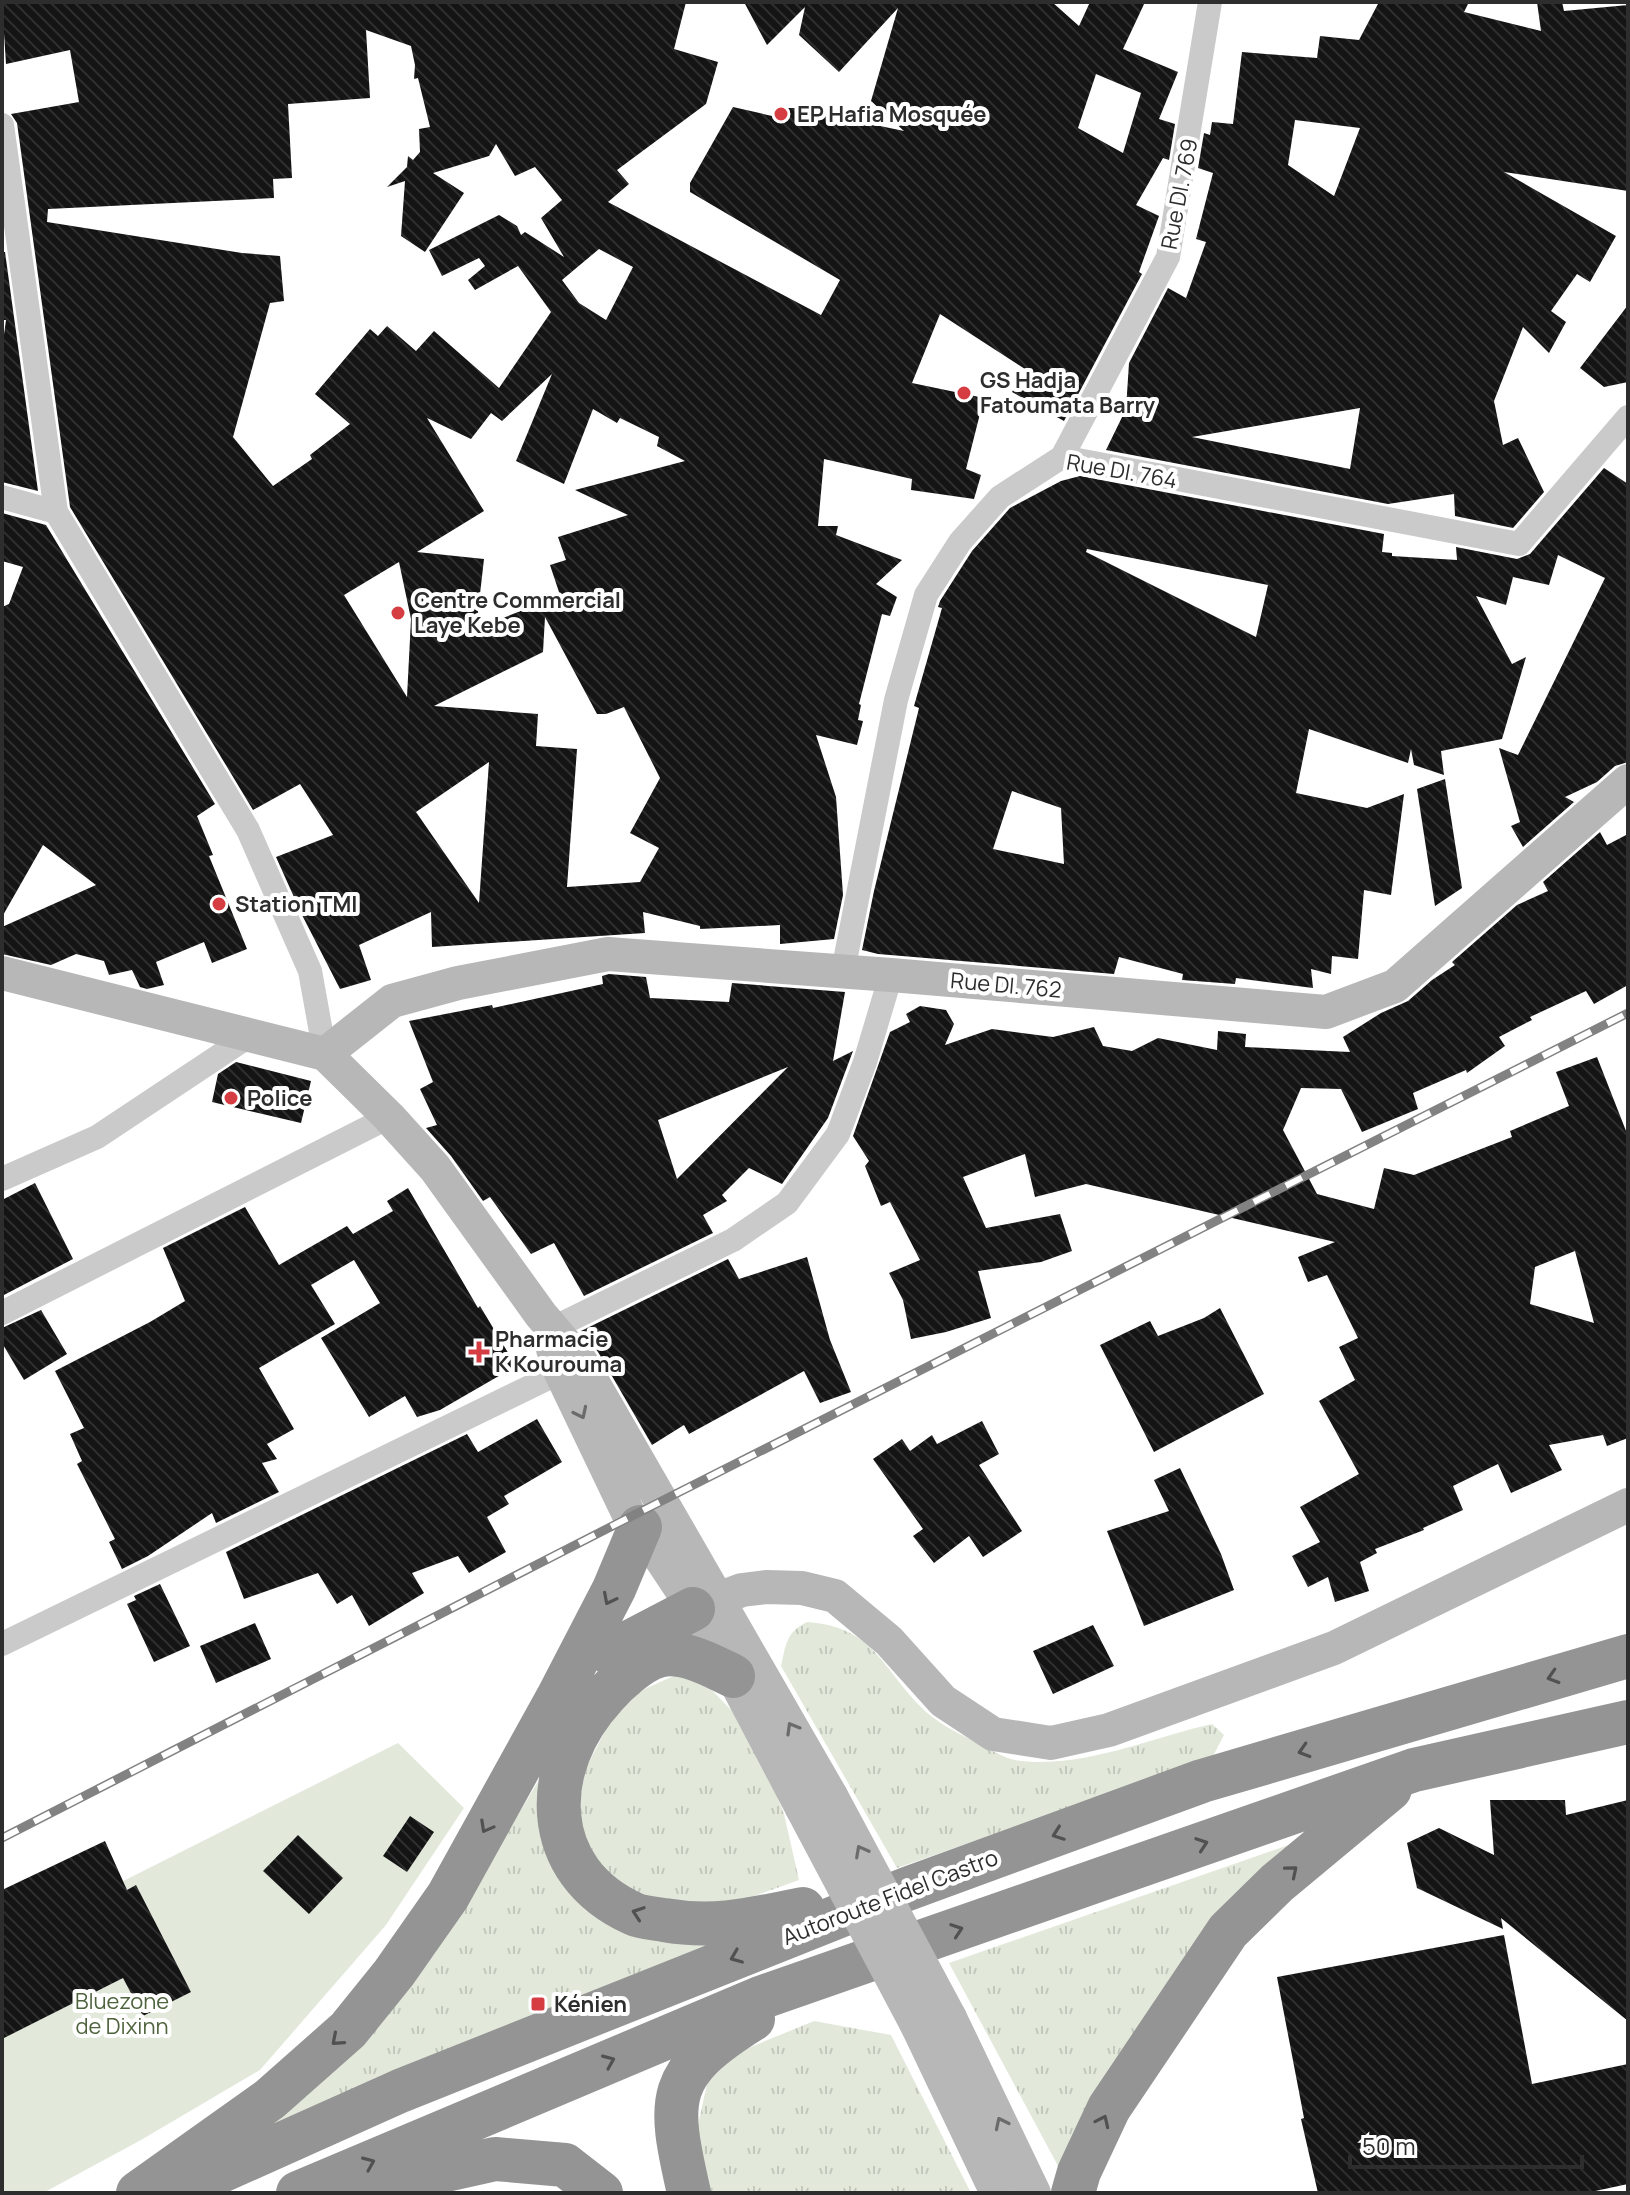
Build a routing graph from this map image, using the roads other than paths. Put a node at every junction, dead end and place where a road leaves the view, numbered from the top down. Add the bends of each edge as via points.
1 (1210, 2) edge
2 (2, 125) edge
3 (1628, 417) edge
4 (1062, 457) junction
5 (2, 497) edge
6 (56, 512) junction
7 (1628, 781) edge
8 (843, 971) junction
9 (2, 973) edge
10 (891, 975) junction
11 (249, 1036) junction
12 (325, 1054) junction
13 (389, 1117) junction
14 (2, 1179) edge
15 (2, 1313) edge
16 (547, 1322) junction
17 (571, 1368) junction
18 (1628, 1505) edge
19 (640, 1527) junction
20 (713, 1614) junction
21 (2, 1644) edge
22 (658, 1656) junction
23 (1628, 1656) edge
24 (733, 1676) junction
25 (557, 1699) junction
26 (1628, 1722) edge
27 (1414, 1770) junction
28 (817, 1802) junction
29 (907, 1889) junction
30 (820, 1977) junction
31 (565, 2165) junction
32 (138, 2193) edge
33 (172, 2193) edge
34 (298, 2193) edge
35 (381, 2193) edge
36 (433, 2193) edge
37 (601, 2193) edge
38 (689, 2193) edge
39 (997, 2193) edge
40 (1034, 2193) edge
41 (1073, 2193) edge

1 - 4 street, Rue DI. 769 via 1168,257
2 - 6 street
3 - 4 street, Rue DI. 764 via 1519,544
4 - 8 street, Rue DI. 764 via 1000,497 960,542 926,595 896,700
5 - 6 street
6 - 12 street via 248,830 310,971
7 - 10 main road, Rue DI. 762 via 1395,986 1326,1012
8 - 10 main road, Rue DI. 762
8 - 12 main road, Rue DI. 762 via 608,954 392,1001
9 - 11 main road
10 - 16 street via 838,1134 787,1203 733,1240
11 - 12 main road
11 - 14 street via 97,1137
12 - 13 main road
13 - 15 street
13 - 16 main road via 435,1168
16 - 17 main road
17 -> 19 main road via 630,1517
17 - 20 main road
17 - 21 street
18 - 20 main road via 1334,1648 1109,1730 1051,1743 993,1734 943,1701 889,1641 835,1596 802,1588 742,1590
19 - 20 main road
19 -> 25 highway
20 - 22 highway
20 - 24 main road
20 - 25 highway via 624,1645
28 -> 20 main road
22 - 24 highway via 682,1656
29 -> 22 highway via 721,1925 637,1915 604,1897 579,1871 563,1843 561,1774 589,1713 621,1678
23 -> 29 highway, Autoroute Fidel Castro via 1202,1781
24 - 28 main road
25 -> 32 highway via 448,1896 348,2030 270,2099
26 - 27 highway
30 -> 27 highway
41 -> 27 highway via 1109,2108 1228,1931 1277,1883
28 - 39 main road, bridge
40 -> 28 main road, bridge via 950,2018
29 -> 33 highway, Autoroute Fidel Castro via 400,2091
34 -> 30 highway
30 - 38 highway via 722,2039 682,2082 675,2111
31 - 35 highway via 495,2159 428,2174
31 - 36 street via 480,2177
31 - 37 highway

